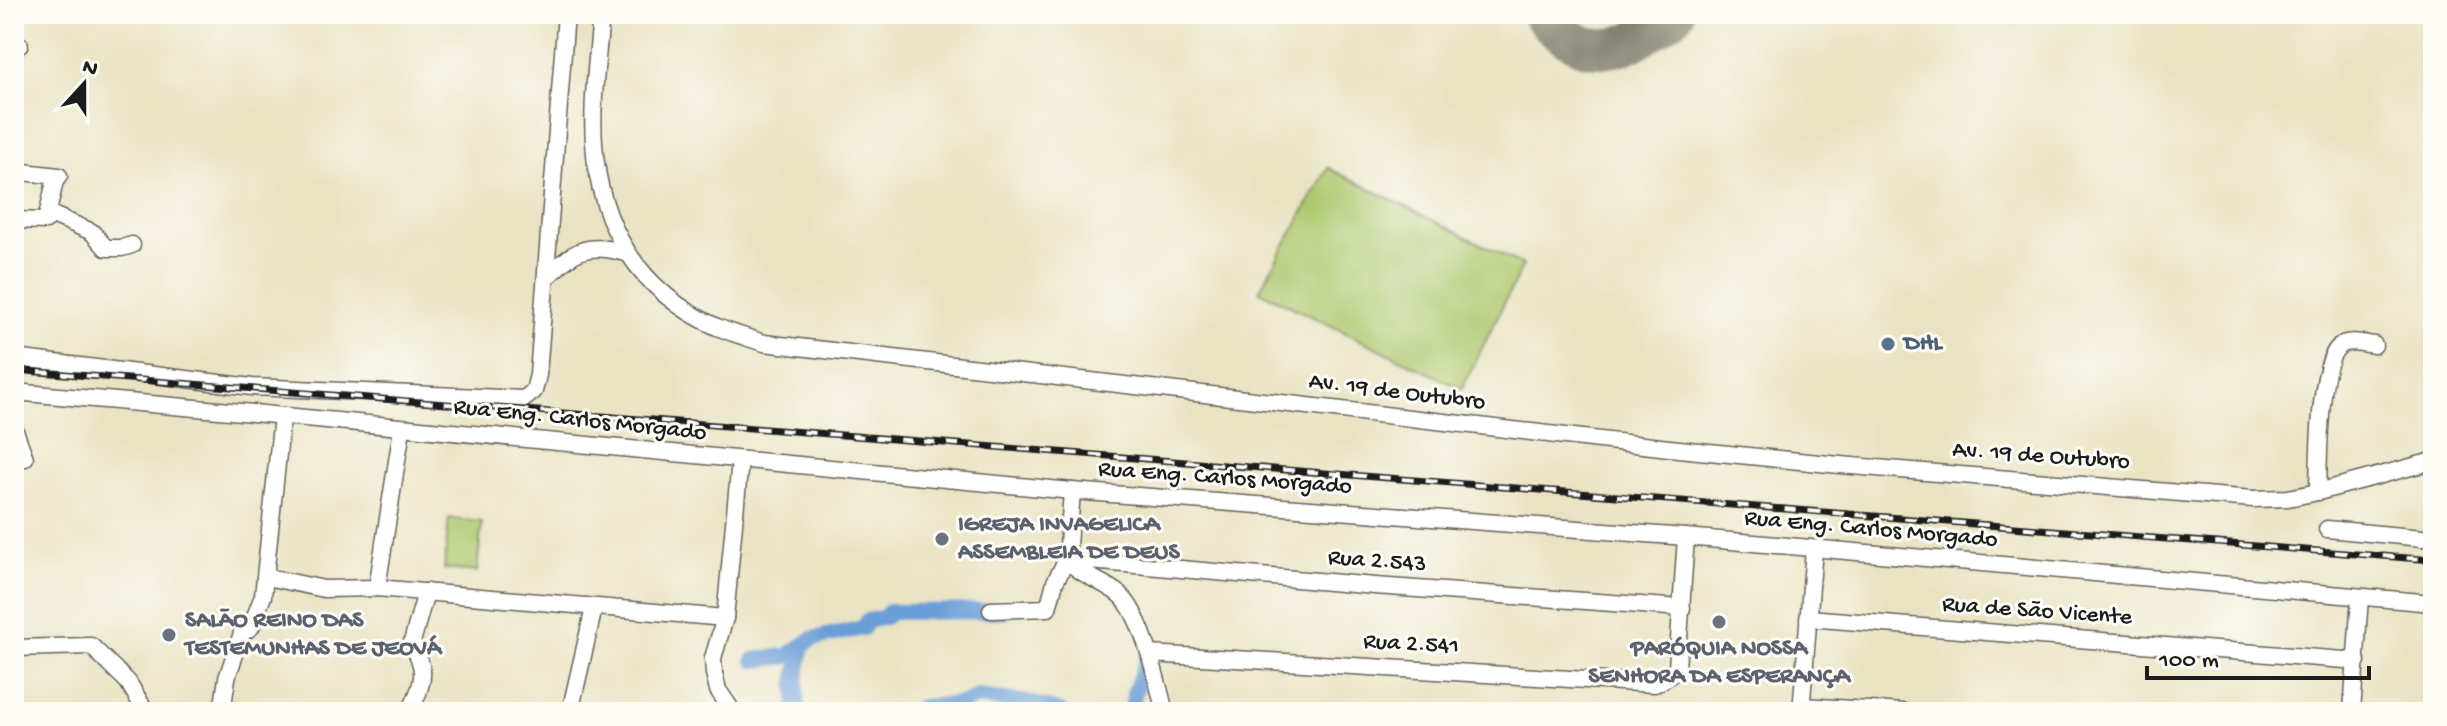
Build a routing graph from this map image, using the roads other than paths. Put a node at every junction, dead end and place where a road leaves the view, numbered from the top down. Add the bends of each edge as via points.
1 (566, 14) edge
2 (601, 14) edge
3 (14, 171) edge
4 (48, 213) junction
5 (14, 220) edge
6 (132, 245) dead end
7 (626, 253) junction
8 (546, 278) junction
9 (2374, 345) dead end
10 (14, 358) edge
11 (14, 392) edge
12 (282, 416) junction
13 (14, 428) edge
14 (402, 429) junction
15 (25, 458) dead end
16 (740, 461) junction
17 (2430, 463) edge
18 (1072, 491) junction
19 (2318, 492) junction
20 (2327, 529) dead end
21 (1686, 537) junction
22 (2433, 539) edge
23 (1814, 549) junction
24 (1067, 559) junction
25 (267, 577) junction
26 (377, 588) junction
27 (426, 592) junction
28 (2360, 597) junction
29 (2433, 603) edge
30 (594, 608) junction
31 (1682, 608) junction
32 (991, 610) dead end
33 (725, 618) junction
34 (1808, 618) junction
35 (14, 648) edge
36 (1150, 654) junction
37 (2357, 661) junction
38 (413, 705) dead end
39 (1801, 709) edge
40 (146, 712) edge
41 (222, 712) edge
42 (570, 712) edge
43 (733, 712) edge
44 (1165, 712) edge
45 (1904, 712) edge
46 (2352, 712) edge

1 - 8 street
2 - 7 street, Av. 19 de Outubro via 593,139 596,173
3 - 4 street via 59,176
4 - 5 street via 43,223
4 - 6 street via 92,232 106,248
7 - 8 street via 585,248
7 - 19 street, Av. 19 de Outubro via 683,308 764,343 1840,465 2253,499
8 - 10 street via 538,375 534,391 524,399 252,387
9 - 19 street via 2345,342 2328,366
11 - 12 street, Rua Eng. Carlos Morgado
12 - 14 street, Rua Eng. Carlos Morgado
12 - 25 street
13 - 15 street
14 - 16 street, Rua Eng. Carlos Morgado
14 - 26 street
16 - 18 street, Rua Eng. Carlos Morgado
16 - 33 street
17 - 19 street, Av. 19 de Outubro
18 - 21 street, Rua Eng. Carlos Morgado
18 - 24 street
20 - 22 street
21 - 23 street, Rua Eng. Carlos Morgado
21 - 31 street
23 - 28 street, Rua Eng. Carlos Morgado
23 - 34 street
24 - 31 street, Rua 2.543
24 - 32 street via 1048,608
24 - 36 street via 1129,605
25 - 26 street via 324,589
25 - 41 street via 256,616 239,641
26 - 27 street
27 - 30 street
27 - 38 street via 412,642 424,668
28 - 29 street, Rua Eng. Carlos Morgado
28 - 37 street
30 - 33 street
30 - 42 street
31 - 36 street, Rua 2.541 via 1677,668 1655,684
33 - 43 street via 716,642 714,673
34 - 37 street, Rua de São Vicente
34 - 39 street
35 - 40 street via 91,646 128,682
36 - 44 street
37 - 46 street
39 - 45 street

